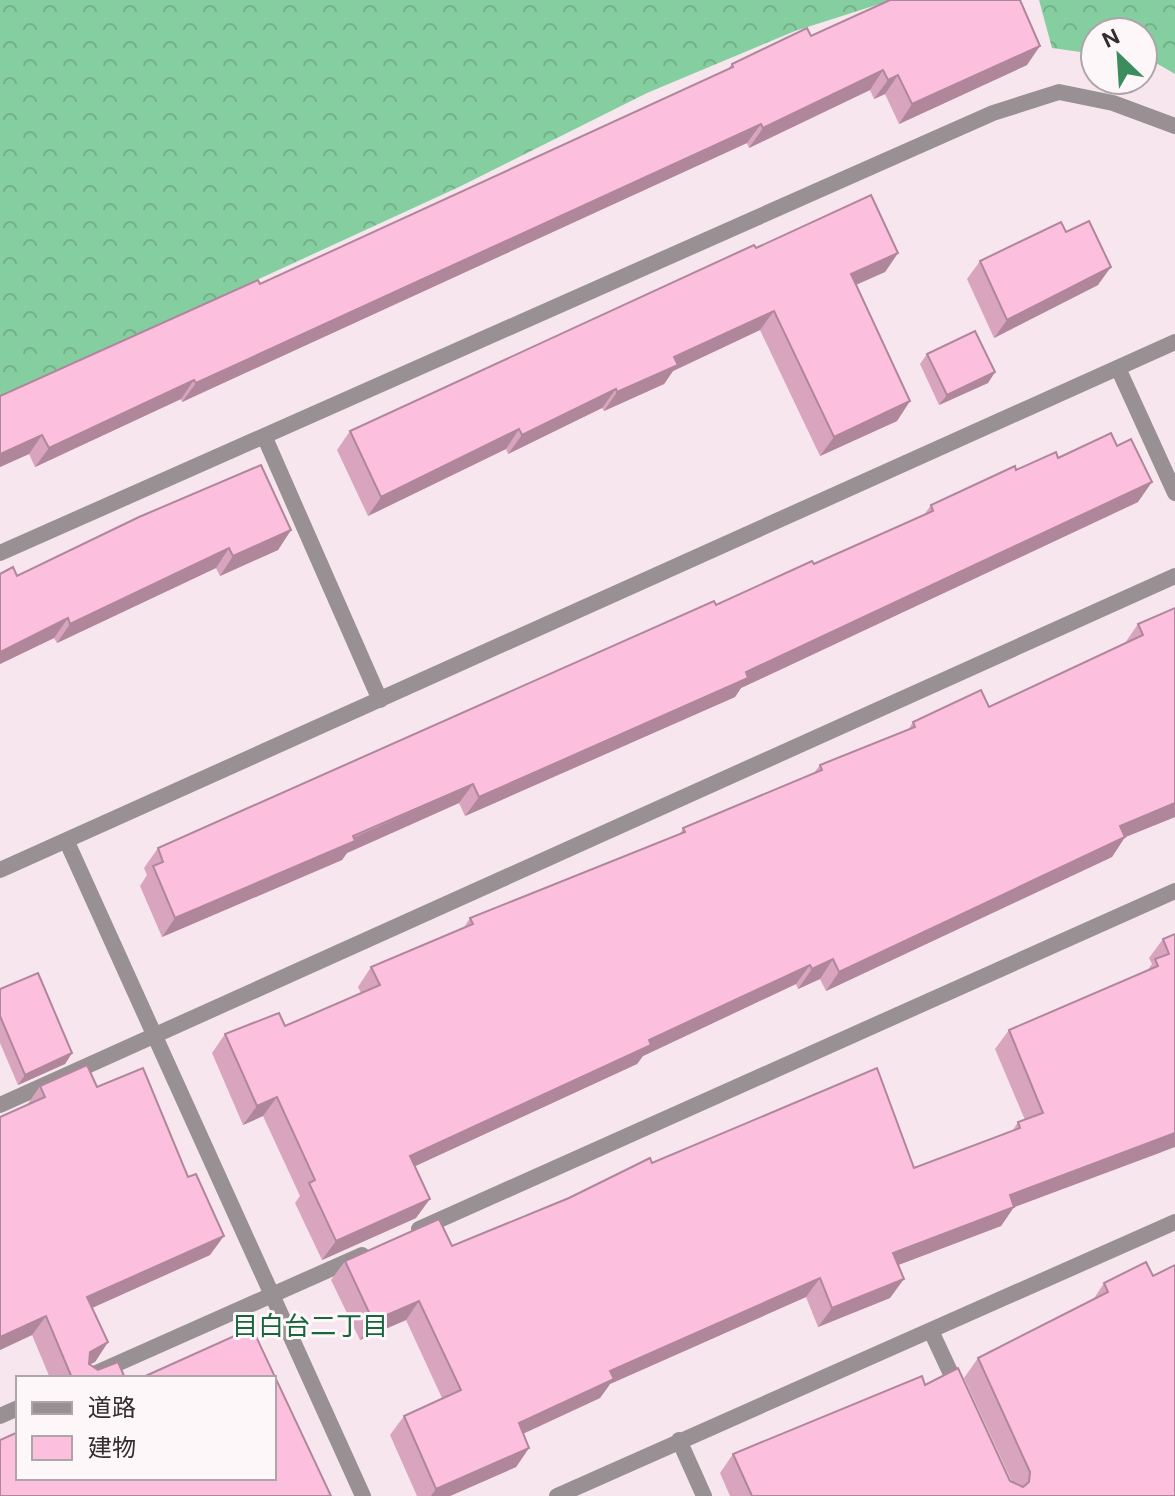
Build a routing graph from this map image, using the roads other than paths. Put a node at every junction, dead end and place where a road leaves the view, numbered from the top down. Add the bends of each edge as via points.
1 (1175, 126) edge
2 (1175, 342) edge
3 (1118, 368) junction
4 (265, 438) junction
5 (1175, 493) edge
6 (0, 553) edge
7 (1175, 576) edge
8 (380, 700) junction
9 (67, 842) junction
10 (0, 870) edge
11 (1175, 891) edge
12 (155, 1037) junction
13 (0, 1105) edge
14 (1175, 1222) edge
15 (403, 1237) edge
16 (374, 1250) edge
17 (272, 1295) junction
18 (931, 1331) junction
19 (90, 1376) edge
20 (969, 1413) edge
21 (679, 1440) junction
22 (363, 1496) edge
23 (557, 1496) edge
24 (704, 1496) edge

1 - 4 street via 1113,103 1059,92 993,113
2 - 3 street
3 - 5 street
3 - 8 street
4 - 6 street
4 - 8 street
7 - 12 street
8 - 9 street
9 - 10 street
9 - 12 street
11 - 15 street
12 - 13 street
12 - 17 street
14 - 18 street
16 - 17 street
17 - 19 street
17 - 22 street
18 - 20 street
18 - 21 street
21 - 23 street
21 - 24 street

